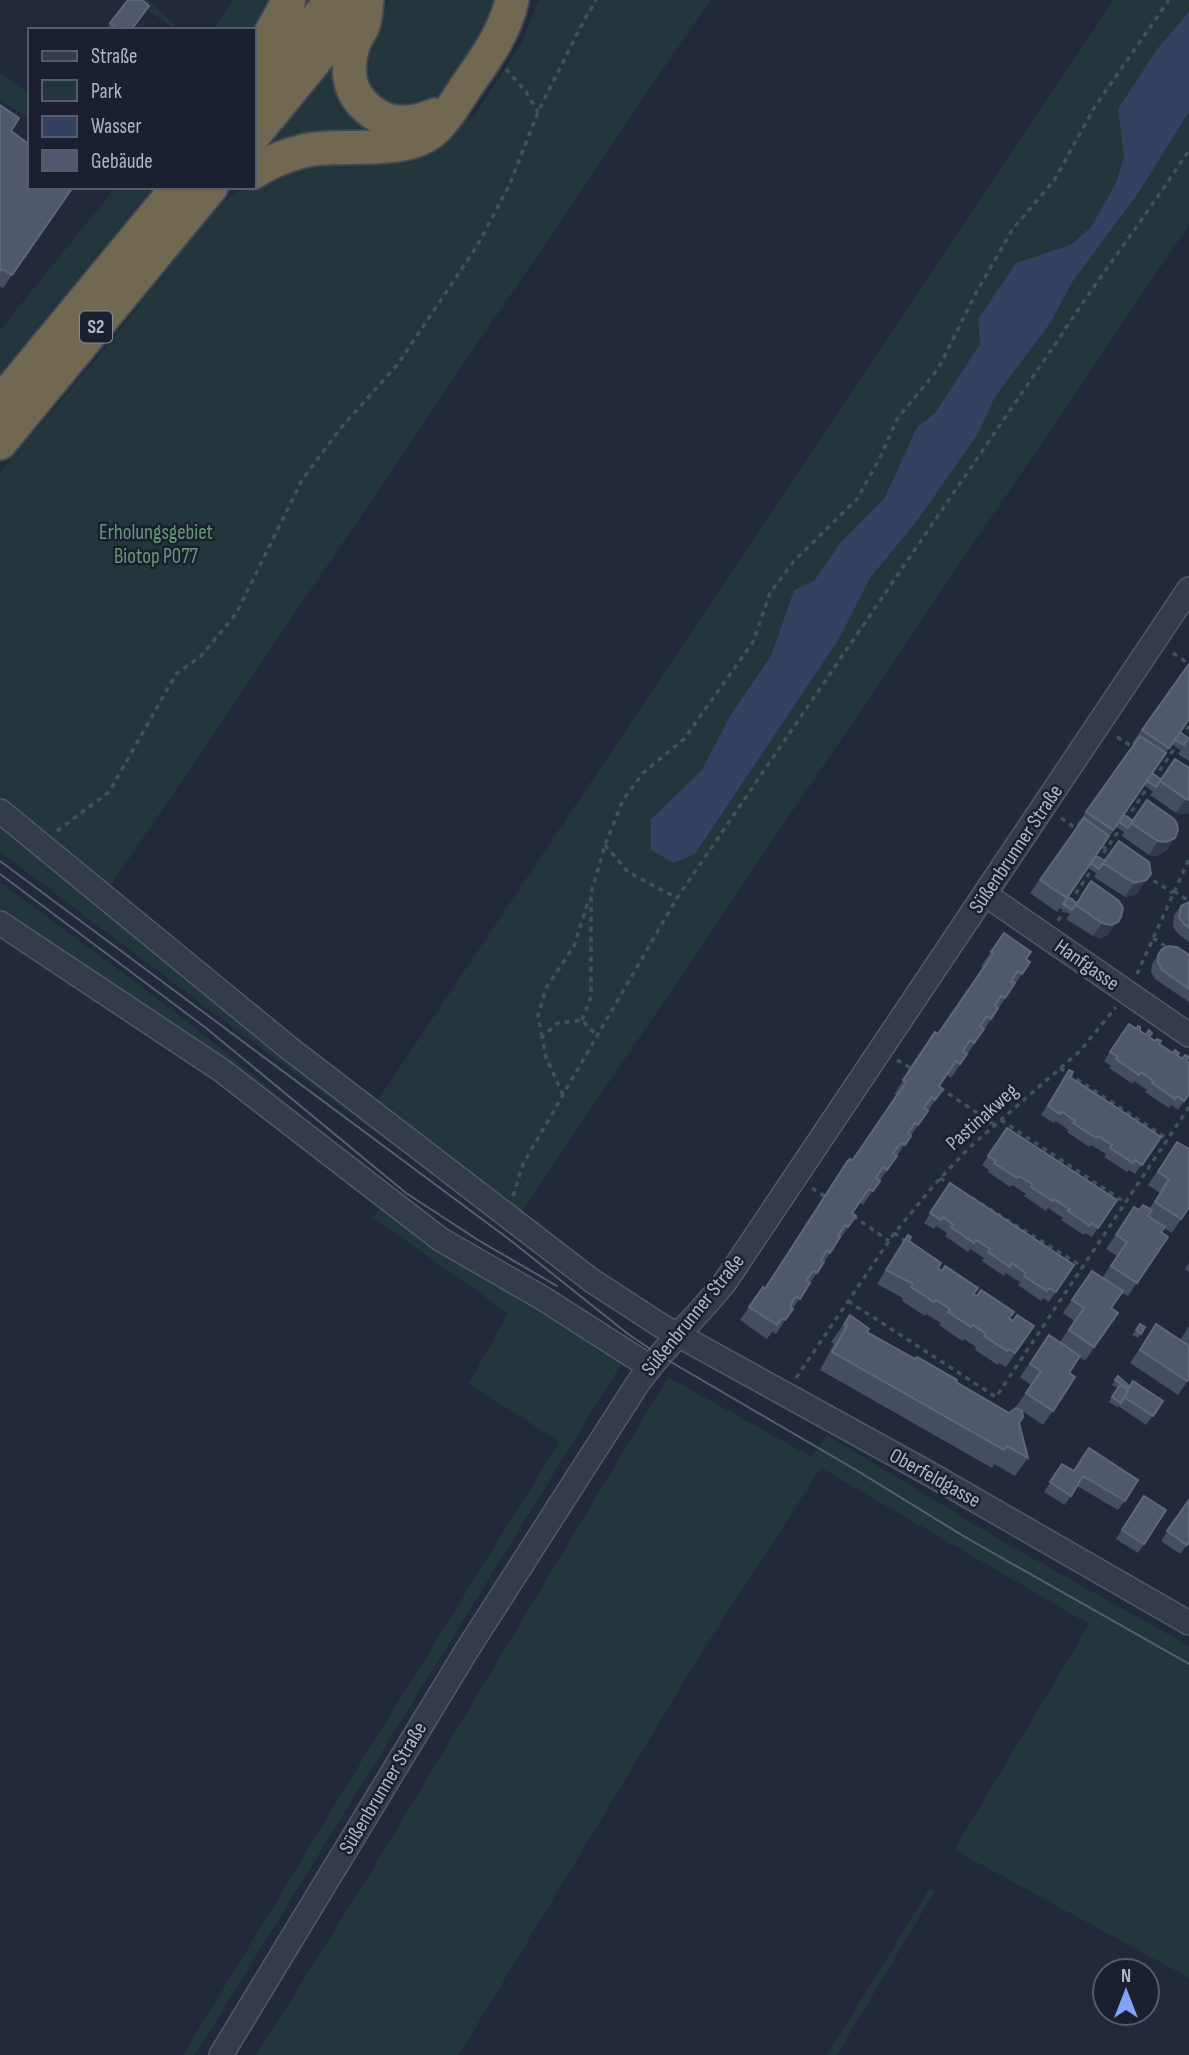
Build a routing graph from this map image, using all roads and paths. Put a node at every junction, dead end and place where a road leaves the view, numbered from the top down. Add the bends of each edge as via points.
1 (289, 0) edge
2 (332, 0) edge
3 (366, 0) edge
4 (513, 0) edge
5 (597, 0) edge
6 (1169, 0) edge
7 (256, 60) edge
8 (503, 65) dead end
9 (256, 93) edge
10 (450, 109) junction
11 (538, 112) junction
12 (256, 133) edge
13 (1189, 150) edge
14 (256, 171) edge
15 (231, 189) edge
16 (193, 195) edge
17 (0, 402) edge
18 (0, 443) edge
19 (1189, 589) edge
20 (1173, 653) dead end
21 (1189, 664) edge
22 (1189, 726) edge
23 (1117, 737) dead end
24 (1180, 739) edge
25 (1176, 746) edge
26 (1133, 747) edge
27 (1160, 765) junction
28 (1168, 770) edge
29 (1153, 781) edge
30 (1147, 788) edge
31 (0, 810) edge
32 (1061, 818) dead end
33 (1124, 822) edge
34 (1077, 829) edge
35 (1120, 829) edge
36 (39, 843) junction
37 (605, 845) junction
38 (1104, 848) junction
39 (1118, 856) edge
40 (1189, 859) edge
41 (1097, 863) edge
42 (1091, 871) edge
43 (1140, 871) edge
44 (1173, 892) junction
45 (591, 893) junction
46 (986, 895) junction
47 (677, 898) junction
48 (1189, 901) edge
49 (1069, 904) edge
50 (0, 923) edge
51 (1153, 938) junction
52 (1171, 949) edge
53 (1127, 993) junction
54 (582, 1020) junction
55 (1189, 1035) edge
56 (542, 1037) junction
57 (598, 1037) junction
58 (897, 1060) dead end
59 (911, 1068) edge
60 (1060, 1068) junction
61 (939, 1087) edge
62 (563, 1095) junction
63 (1189, 1107) edge
64 (1001, 1120) junction
65 (995, 1125) junction
66 (1168, 1139) junction
67 (940, 1178) junction
68 (811, 1186) dead end
69 (824, 1196) edge
70 (1126, 1203) junction
71 (851, 1215) edge
72 (506, 1216) junction
73 (894, 1233) junction
74 (889, 1241) junction
75 (915, 1247) edge
76 (1083, 1267) junction
77 (848, 1301) junction
78 (1030, 1324) edge
79 (1040, 1331) junction
80 (679, 1335) junction
81 (650, 1367) junction
82 (784, 1394) junction
83 (1186, 1613) edge
84 (221, 2055) edge

1 - 7 highway
2 - 9 highway
3 - 10 highway via 364,24 353,44 349,67 352,89 364,108 383,119 406,124
3 - 12 highway
4 - 10 highway via 484,61
5 - 11 path
6 - 37 path via 1094,108 1055,179 1012,230 938,369 897,419 858,499 794,561 770,593 753,642 684,739 643,773 623,800
8 - 11 path
10 - 14 highway via 434,130 409,141 381,147 314,149
11 - 36 path via 509,186 477,246 398,364 302,480 236,614 201,656 176,674 109,792
13 - 47 path
15 - 16 highway via 216,205
16 - 17 highway, S2
16 - 18 highway, S2
19 - 46 street, Süßenbrunner Straße
20 - 21 path
22 - 24 path
23 - 26 path
25 - 27 path
27 - 28 path
27 - 29 path
30 - 33 path
31 - 36 street, Oberfeldgasse
32 - 34 path
35 - 38 path
36 - 72 street, Oberfeldgasse via 289,1048
37 - 45 path
37 - 47 path via 628,872
38 - 39 path
38 - 41 path
40 - 44 path, Pastinakweg
42 - 49 path
43 - 44 path
44 - 48 path
44 - 51 path, Pastinakweg
45 - 54 path via 591,997
45 - 56 path via 574,946 546,988 538,1016
46 - 53 street, Hanfgasse
46 - 80 street, Süßenbrunner Straße via 725,1282
47 - 57 path
50 - 81 street via 221,1070 440,1239
51 - 52 path
51 - 53 path, Pastinakweg
53 - 55 street, Hanfgasse
53 - 60 path, Pastinakweg via 1080,1051
54 - 56 path via 558,1023
54 - 57 path
56 - 62 path
57 - 62 path
58 - 59 path
60 - 64 path, Pastinakweg
60 - 66 path
61 - 65 path
62 - 72 path via 523,1164
63 - 66 path
64 - 65 path, Pastinakweg
64 - 70 path
65 - 67 path, Pastinakweg
66 - 70 path
67 - 73 path, Pastinakweg
67 - 76 path
68 - 69 path
70 - 76 path
71 - 74 path
72 - 80 street, Oberfeldgasse via 591,1280
73 - 74 path, Pastinakweg
73 - 75 path
74 - 77 path, Pastinakweg
76 - 79 path
77 - 79 path via 996,1397
77 - 82 path, Pastinakweg
78 - 79 path
80 - 81 street, Süßenbrunner Straße
80 - 82 street, Oberfeldgasse
81 - 84 street, Süßenbrunner Straße via 467,1650
82 - 83 street, Oberfeldgasse

